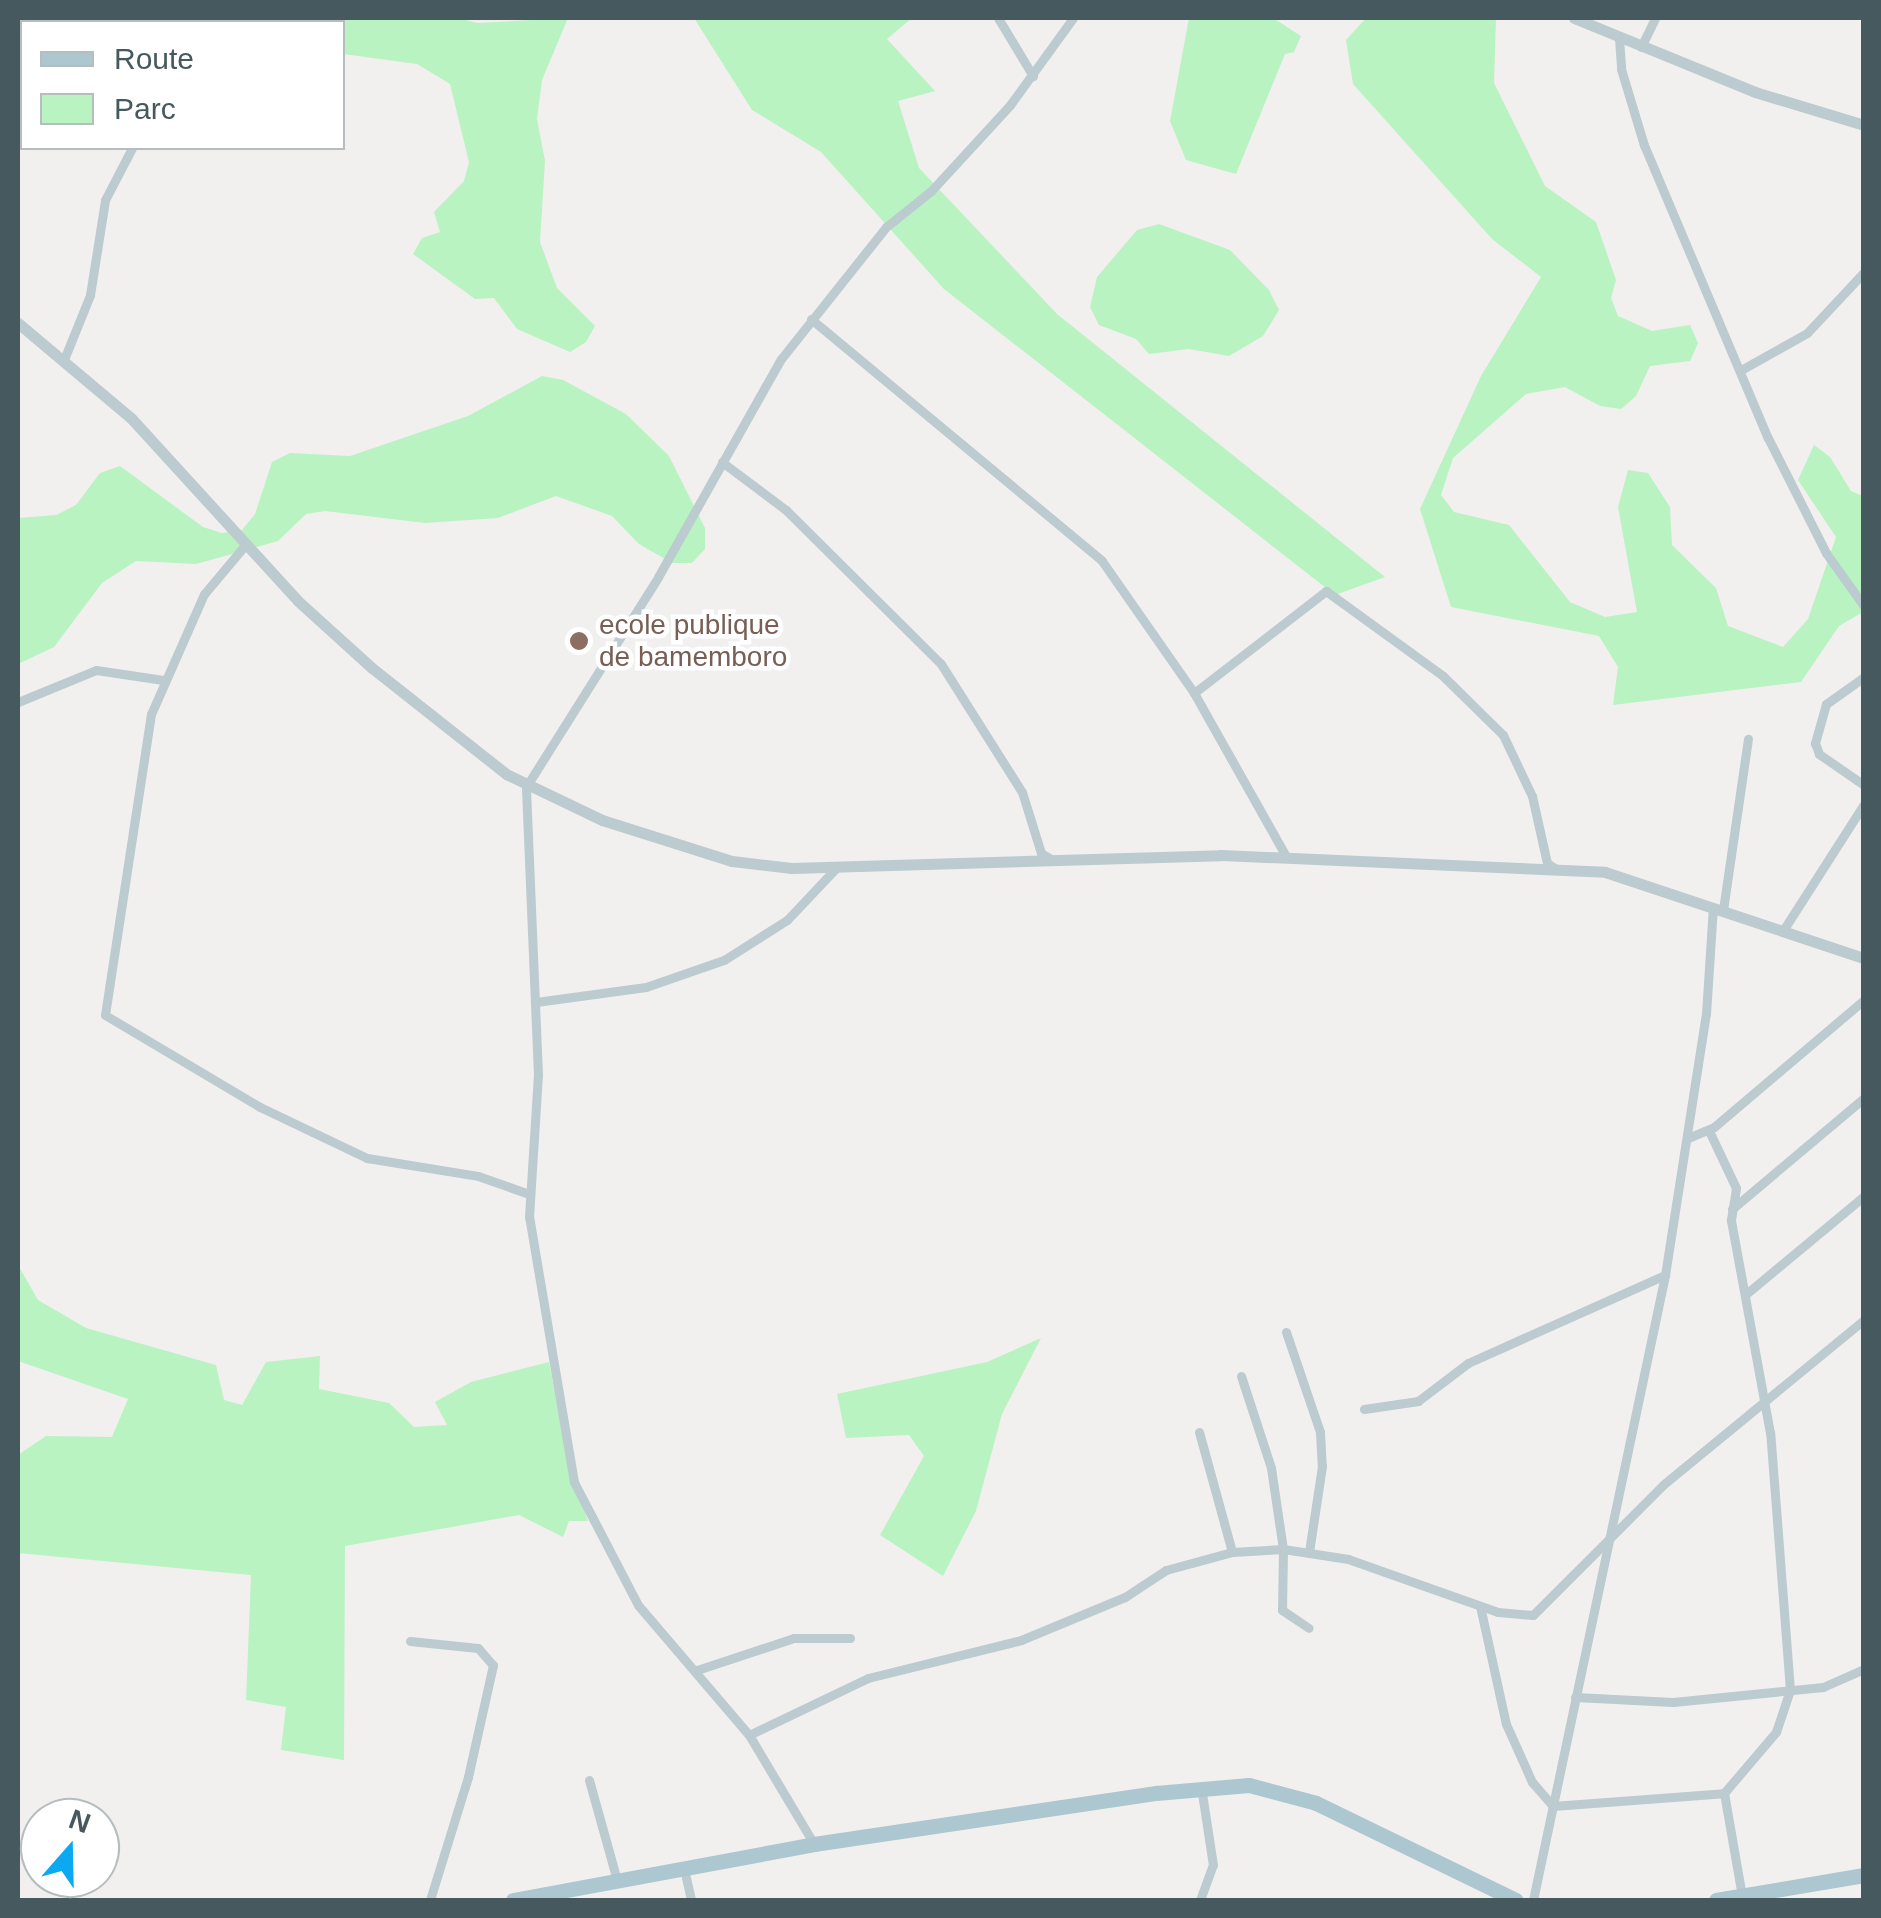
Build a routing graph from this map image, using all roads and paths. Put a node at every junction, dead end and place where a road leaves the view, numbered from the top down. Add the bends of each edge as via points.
1 (998, 18) edge
2 (1073, 18) edge
3 (1574, 18) edge
4 (1655, 18) edge
5 (1619, 38) junction
6 (1641, 47) junction
7 (1033, 76) junction
8 (1864, 124) edge
9 (131, 150) edge
10 (1864, 272) edge
11 (811, 319) junction
12 (18, 323) edge
13 (65, 357) junction
14 (1741, 370) junction
15 (722, 462) junction
16 (246, 544) junction
17 (1864, 606) edge
18 (1864, 677) edge
19 (163, 680) junction
20 (1194, 693) junction
21 (18, 702) edge
22 (1748, 739) dead end
23 (1864, 785) edge
24 (526, 787) junction
25 (1864, 804) edge
26 (1286, 856) junction
27 (1051, 859) junction
28 (836, 868) junction
29 (1556, 869) junction
30 (1718, 908) junction
31 (1784, 929) junction
32 (1862, 953) edge
33 (1864, 1000) edge
34 (536, 1002) junction
35 (1860, 1102) edge
36 (1864, 1114) edge
37 (1709, 1131) junction
38 (1688, 1138) junction
39 (528, 1194) junction
40 (1864, 1196) edge
41 (1732, 1210) junction
42 (1665, 1276) junction
43 (1746, 1294) junction
44 (1864, 1320) edge
45 (1286, 1332) dead end
46 (1240, 1376) dead end
47 (1766, 1402) junction
48 (1364, 1409) dead end
49 (1199, 1432) dead end
50 (1614, 1534) junction
51 (1282, 1549) junction
52 (1232, 1552) junction
53 (1309, 1552) junction
54 (1480, 1606) junction
55 (1309, 1628) dead end
56 (850, 1638) dead end
57 (410, 1641) dead end
58 (698, 1670) junction
59 (1864, 1670) edge
60 (1790, 1690) junction
61 (1575, 1697) junction
62 (749, 1735) junction
63 (589, 1780) dead end
64 (1201, 1788) junction
65 (1724, 1793) junction
66 (1553, 1806) junction
67 (814, 1844) junction
68 (684, 1869) junction
69 (1864, 1875) edge
70 (618, 1880) junction
71 (1742, 1896) junction
72 (430, 1900) edge
73 (514, 1900) edge
74 (692, 1900) edge
75 (1200, 1900) edge
76 (1516, 1900) edge
77 (1533, 1900) edge
78 (1716, 1900) edge

1 - 7 street
2 - 7 street
3 - 5 street
4 - 6 street
5 - 6 street
5 - 14 street via 1620,69 1644,145
6 - 8 street via 1755,92
7 - 11 street via 931,191 886,227
9 - 13 street via 105,200 90,296
10 - 14 street via 1807,333
11 - 15 street via 770,374
11 - 20 street via 1090,548
12 - 13 street
13 - 16 street via 154,440
14 - 17 street via 1792,490
15 - 24 street
15 - 27 street via 786,510 940,664 1017,783 1041,853
16 - 19 street via 204,594
16 - 24 street via 372,668
18 - 23 street via 1826,704 1814,743 1819,754
19 - 21 street via 96,670
19 - 39 street via 138,771 105,1015 260,1106 367,1158 478,1176
20 - 26 street
20 - 29 street via 1326,590 1443,676 1502,735 1532,796 1547,863
22 - 30 street
24 - 28 street via 715,856
24 - 34 street
25 - 31 street
26 - 27 street
26 - 29 street
27 - 28 street
28 - 34 street via 787,920 724,960 646,988
29 - 30 street via 1618,874
30 - 31 street
30 - 38 street
31 - 32 street
33 - 37 street
34 - 39 street
35 - 36 street
35 - 41 street
37 - 38 street
37 - 41 street via 1734,1180
38 - 42 street
39 - 58 street via 533,1262 574,1482 638,1605
40 - 43 street
41 - 43 street
42 - 48 street via 1468,1362 1418,1401
42 - 50 street
43 - 47 street
44 - 47 street
45 - 53 street via 1320,1432 1321,1480
46 - 51 street via 1271,1468
47 - 50 street
47 - 60 street
49 - 52 street
50 - 54 street via 1533,1615
50 - 61 street
51 - 52 street
51 - 53 street
51 - 55 street via 1284,1614
52 - 62 street via 1166,1570 1125,1597 1021,1640 868,1678
53 - 54 street via 1366,1564
54 - 66 street via 1506,1724 1532,1782
56 - 58 street via 794,1638
57 - 72 street via 478,1648 490,1654 492,1665 468,1777
58 - 62 street
59 - 60 street via 1823,1687
60 - 61 street via 1673,1702
60 - 65 street via 1776,1732
61 - 66 street
62 - 67 street
63 - 70 street
64 - 67 main road
64 - 75 street via 1213,1864
64 - 76 main road via 1261,1786 1294,1794
65 - 66 street
65 - 71 street
66 - 77 street
67 - 68 main road
68 - 70 main road
68 - 74 street
69 - 71 main road
70 - 73 main road
71 - 78 main road

